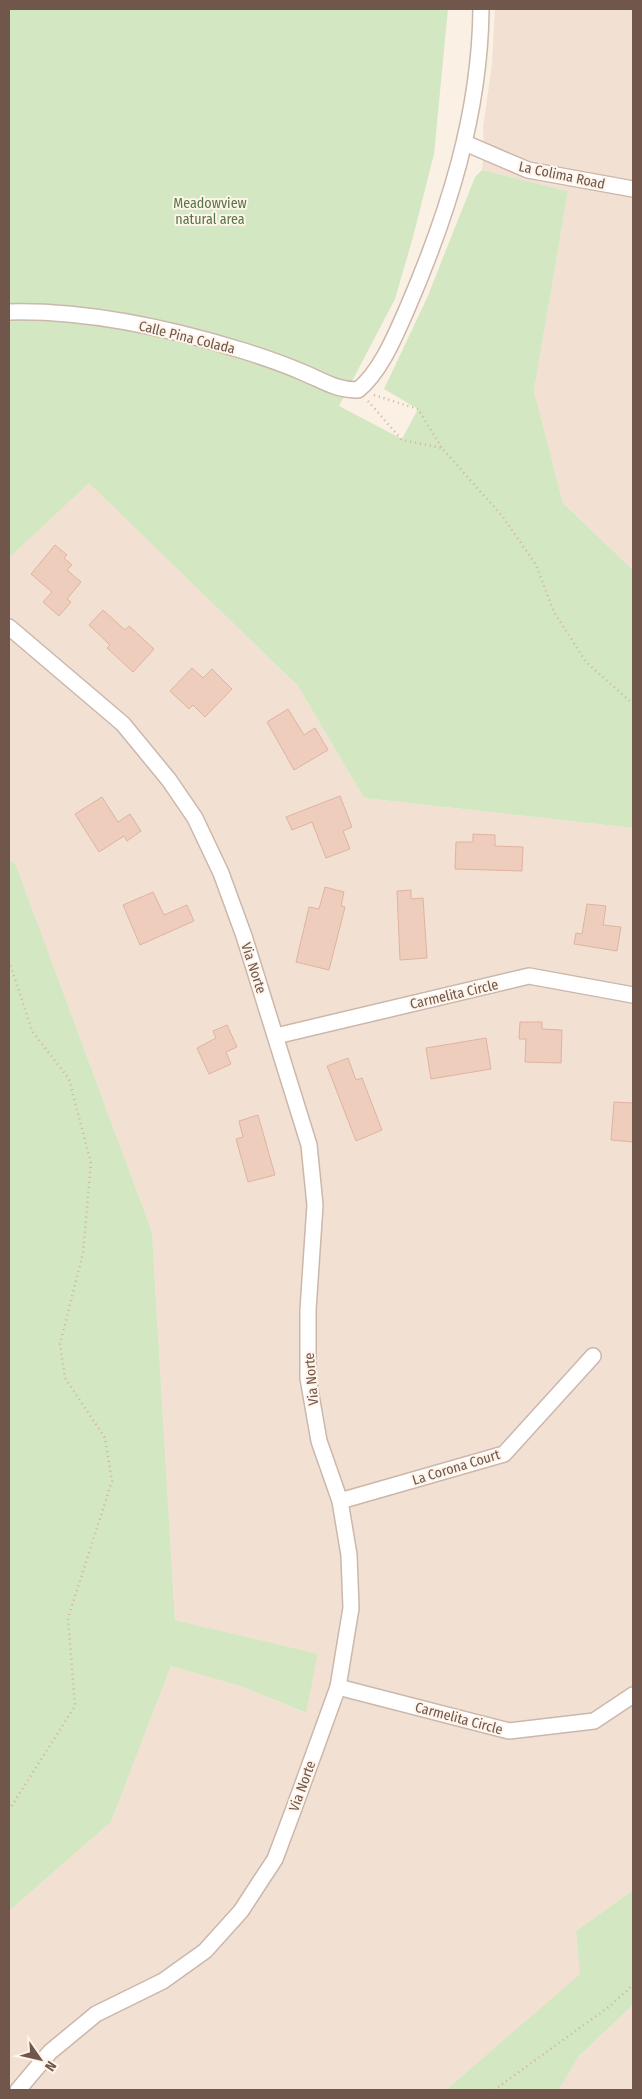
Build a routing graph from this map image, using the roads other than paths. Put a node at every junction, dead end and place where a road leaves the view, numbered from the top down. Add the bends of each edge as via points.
1 (480, 9) edge
2 (465, 144) junction
3 (633, 189) edge
4 (9, 312) edge
5 (9, 628) edge
6 (633, 995) edge
7 (276, 1036) junction
8 (593, 1356) dead end
9 (340, 1501) junction
10 (338, 1687) junction
11 (633, 1695) edge
12 (18, 2090) edge

1 - 2 street via 475,85
2 - 3 street, La Colima Road via 528,170
2 - 4 street, Calle Pina Colada via 432,251 370,381 358,390 341,390 244,351 160,328 86,316
5 - 7 street, Via Norte via 123,724 170,780 195,818 244,936
6 - 7 street, Carmelita Circle via 529,976
7 - 9 street, Via Norte via 309,1145 315,1205 308,1310 308,1378 319,1441
8 - 9 street, La Corona Court via 504,1454
9 - 10 street, Via Norte via 349,1554 351,1608
10 - 11 street, Carmelita Circle via 509,1732 594,1721
10 - 12 street, Via Norte via 275,1860 241,1911 205,1951 163,1981 96,2014 50,2052

